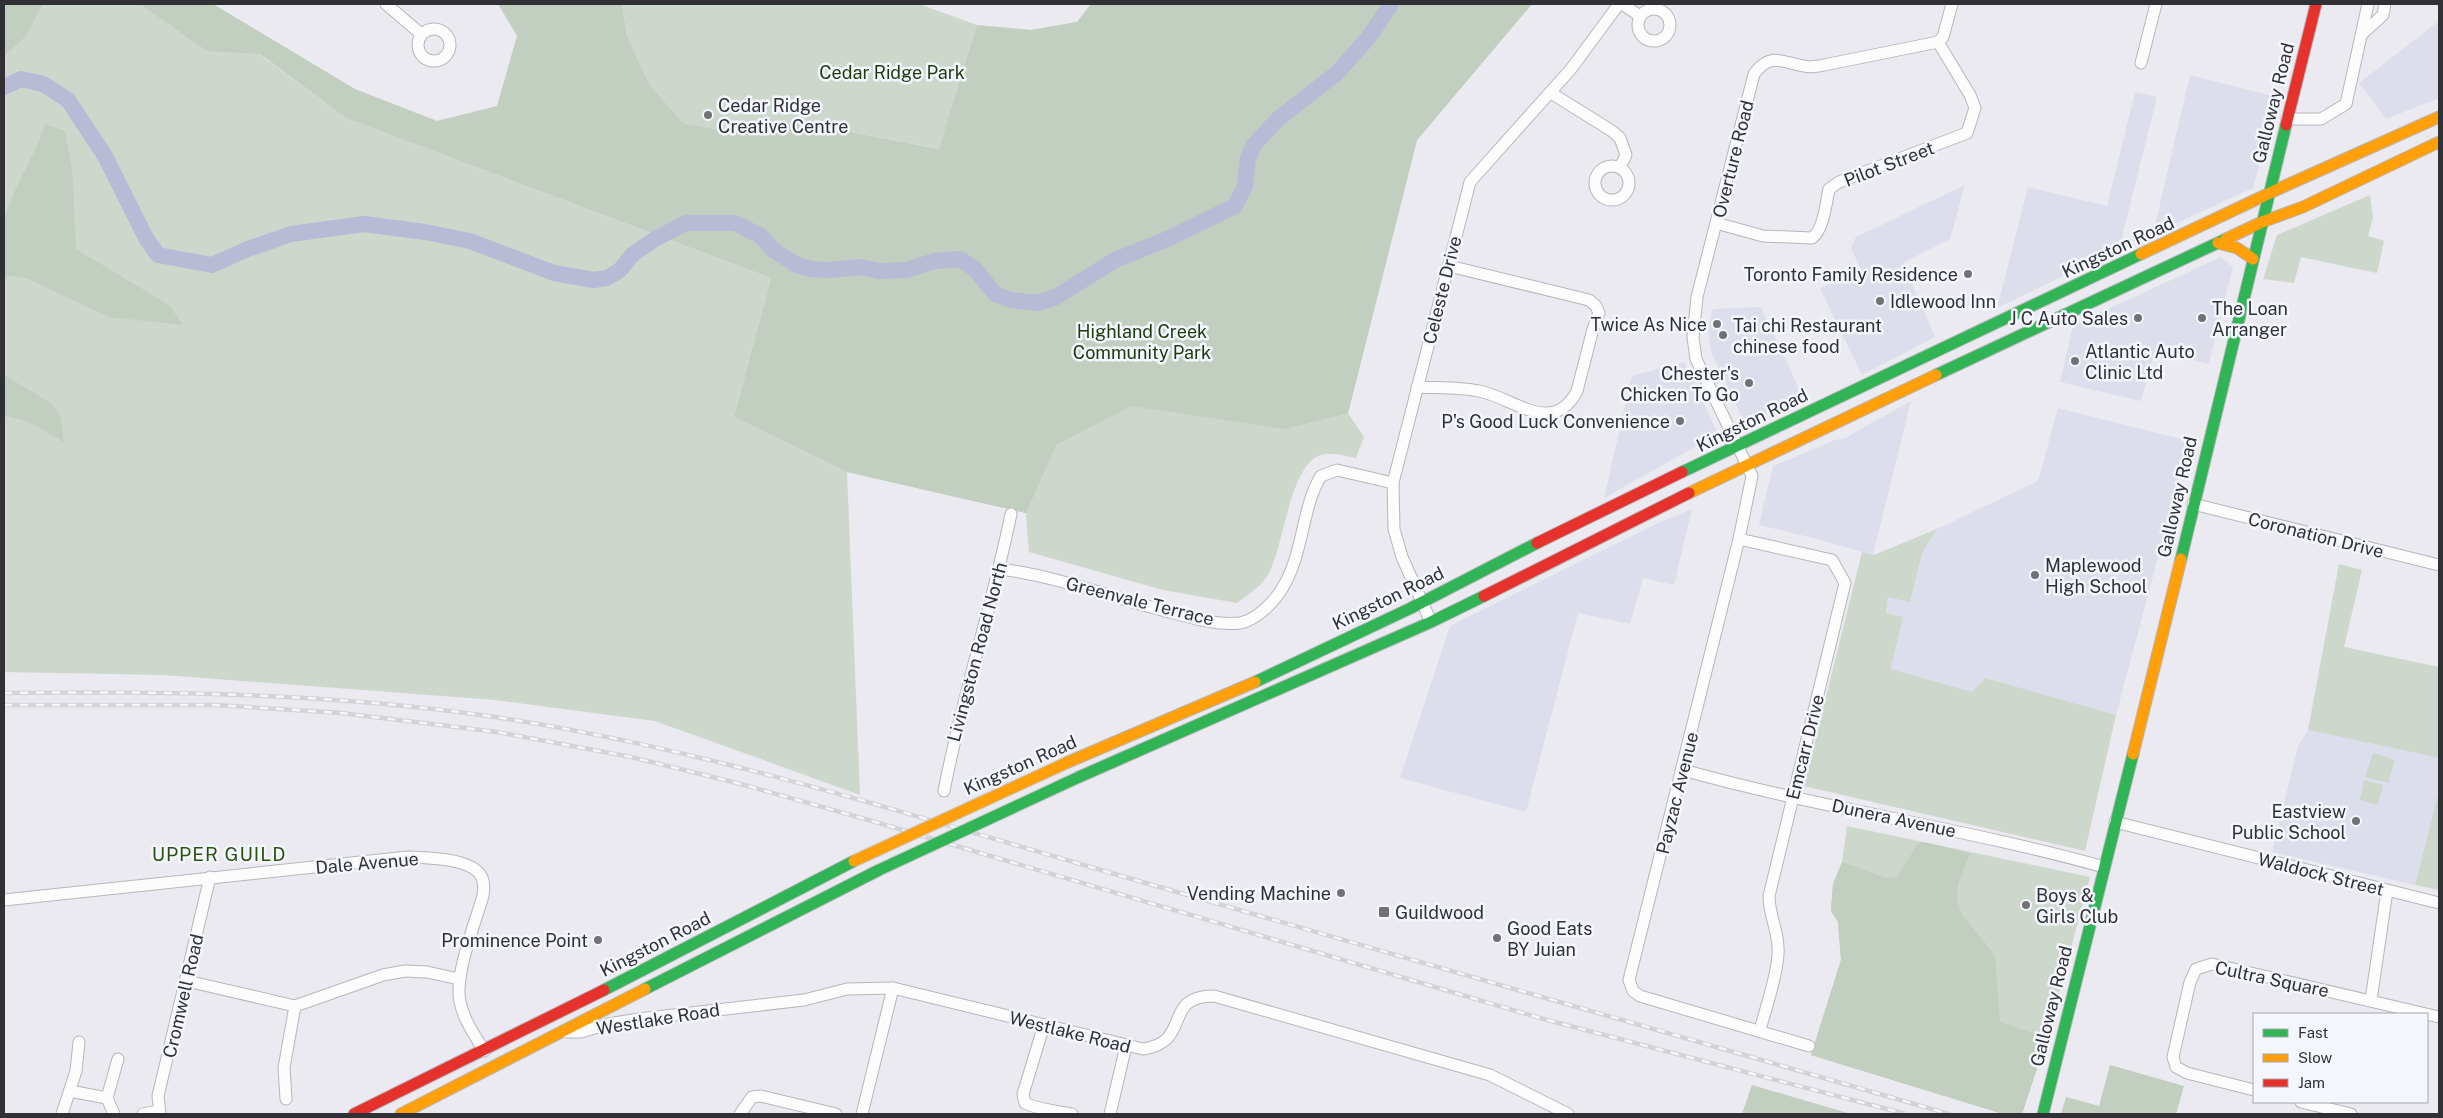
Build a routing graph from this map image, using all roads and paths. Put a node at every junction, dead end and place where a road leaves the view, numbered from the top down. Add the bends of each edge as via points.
1 (386, 4) edge
2 (1620, 4) edge
3 (1952, 4) edge
4 (2156, 4) edge
5 (2316, 4) edge
6 (2368, 4) edge
7 (2385, 4) edge
8 (1640, 16) dead end
9 (421, 34) dead end
10 (2361, 35) junction
11 (1938, 42) junction
12 (2141, 63) dead end
13 (1550, 94) junction
14 (2439, 117) edge
15 (2287, 120) junction
16 (2439, 142) edge
17 (1620, 167) dead end
18 (2268, 196) junction
19 (2262, 222) junction
20 (1716, 223) junction
21 (2218, 243) junction
22 (2253, 259) junction
23 (1449, 266) junction
24 (1417, 387) junction
25 (1737, 445) junction
26 (1748, 464) junction
27 (1394, 483) junction
28 (2193, 504) junction
29 (1011, 514) dead end
30 (1740, 539) junction
31 (2439, 565) edge
32 (1000, 568) junction
33 (1422, 603) junction
34 (1431, 622) junction
35 (1683, 770) junction
36 (944, 791) dead end
37 (1792, 797) junction
38 (2115, 822) junction
39 (2104, 867) junction
40 (210, 877) junction
41 (2387, 891) junction
42 (4, 900) edge
43 (2439, 903) edge
44 (459, 979) junction
45 (187, 981) junction
46 (893, 988) junction
47 (2371, 1000) junction
48 (295, 1006) junction
49 (2423, 1013) edge
50 (1044, 1025) junction
51 (1760, 1030) junction
52 (562, 1031) junction
53 (79, 1042) dead end
54 (1126, 1046) junction
55 (1809, 1046) dead end
56 (484, 1051) junction
57 (118, 1059) dead end
58 (2253, 1090) edge
59 (70, 1091) junction
60 (107, 1098) junction
61 (286, 1099) dead end
62 (2305, 1103) edge
63 (159, 1113) edge
64 (62, 1114) edge
65 (114, 1114) edge
66 (143, 1114) edge
67 (354, 1114) edge
68 (401, 1114) edge
69 (740, 1114) edge
70 (836, 1114) edge
71 (862, 1114) edge
72 (1072, 1114) edge
73 (1110, 1114) edge
74 (1568, 1114) edge
75 (2043, 1114) edge
76 (2352, 1114) edge

1 - 9 street
2 - 8 street
2 - 13 street, Celeste Drive
3 - 11 street via 1943,37
4 - 12 street
5 - 15 main road, Galloway Road
6 - 10 street
7 - 10 street via 2383,14
10 - 15 street via 2346,104 2321,118
11 - 20 street, Overture Road via 1824,65 1807,67 1774,59 1762,63 1754,74
11 - 20 street, Pilot Street via 1975,108 1967,133 1829,188 1820,227 1812,238 1763,236
13 - 17 street via 1620,138 1626,156
13 - 23 street, Celeste Drive via 1470,182
14 - 18 main road, Kingston Road
15 - 18 main road, Galloway Road
16 - 19 main road, Kingston Road via 2303,207
18 - 19 main road, Galloway Road
18 - 25 main road, Kingston Road
19 - 21 main road, Kingston Road
19 - 22 main road, Galloway Road
20 - 25 street, Overture Road via 1697,297 1693,337 1696,359
21 - 22 main road via 2237,248
21 - 26 main road, Kingston Road
22 - 28 main road, Galloway Road
23 - 24 street, Celeste Drive
23 - 24 street via 1589,300 1599,313 1577,391 1562,410 1538,413 1480,391
24 - 27 street, Celeste Drive
25 - 26 street, Overture Road
25 - 33 main road, Kingston Road via 1522,550
26 - 30 street, Payzac Avenue via 1752,476
26 - 34 main road, Kingston Road
27 - 32 street, Greenvale Terrace via 1337,470 1321,476 1314,489 1298,557 1283,588 1265,609 1243,622 1192,618 1060,580
27 - 33 street, Celeste Drive via 1394,529
28 - 31 street, Coronation Drive
28 - 38 main road, Galloway Road via 2144,715
29 - 32 street, Livingston Road North
30 - 35 street, Payzac Avenue
30 - 37 street, Emcarr Drive via 1832,560 1846,583
32 - 36 street, Livingston Road North via 956,726
33 - 34 street, Celeste Drive
33 - 56 main road, Kingston Road, bridge via 1252,683 968,807 854,861
34 - 52 main road, Kingston Road, bridge via 1079,777 879,870
35 - 37 street, Dunera Avenue
35 - 51 street, Payzac Avenue via 1630,986 1640,996
37 - 39 street, Dunera Avenue via 1982,837
37 - 51 street, Emcarr Drive via 1768,896 1769,913 1778,939 1778,955
38 - 39 main road, Galloway Road
38 - 41 street, Waldock Street
39 - 75 main road, Galloway Road
40 - 42 street, Dale Avenue
40 - 44 street, Dale Avenue via 408,857 465,864 479,873 484,884
40 - 45 street, Cromwell Road
41 - 43 street, Waldock Street
41 - 47 street
44 - 48 street via 405,971 383,975
44 - 56 street, Dale Avenue via 459,1001 466,1023
45 - 48 street
45 - 63 street, Cromwell Road via 158,1096
46 - 50 street, Westlake Road
46 - 52 street, Westlake Road via 847,989 804,1000 639,1019 582,1032
46 - 71 street
47 - 49 street, Cultra Square
47 - 58 street, Cultra Square via 2212,964 2196,968 2173,1057 2176,1067 2187,1074
48 - 61 street via 284,1068
50 - 54 street, Westlake Road
50 - 72 street via 1023,1094 1025,1103 1034,1108
51 - 55 street
52 - 68 main road, Kingston Road
53 - 59 street
54 - 73 street
54 - 74 street, Westlake Road via 1156,1048 1173,1032 1186,1004 1201,996 1214,996 1490,1075
56 - 67 main road, Kingston Road
57 - 60 street
59 - 60 street
59 - 64 street
60 - 65 street
62 - 76 street
63 - 66 street
69 - 70 street via 752,1097 761,1096

